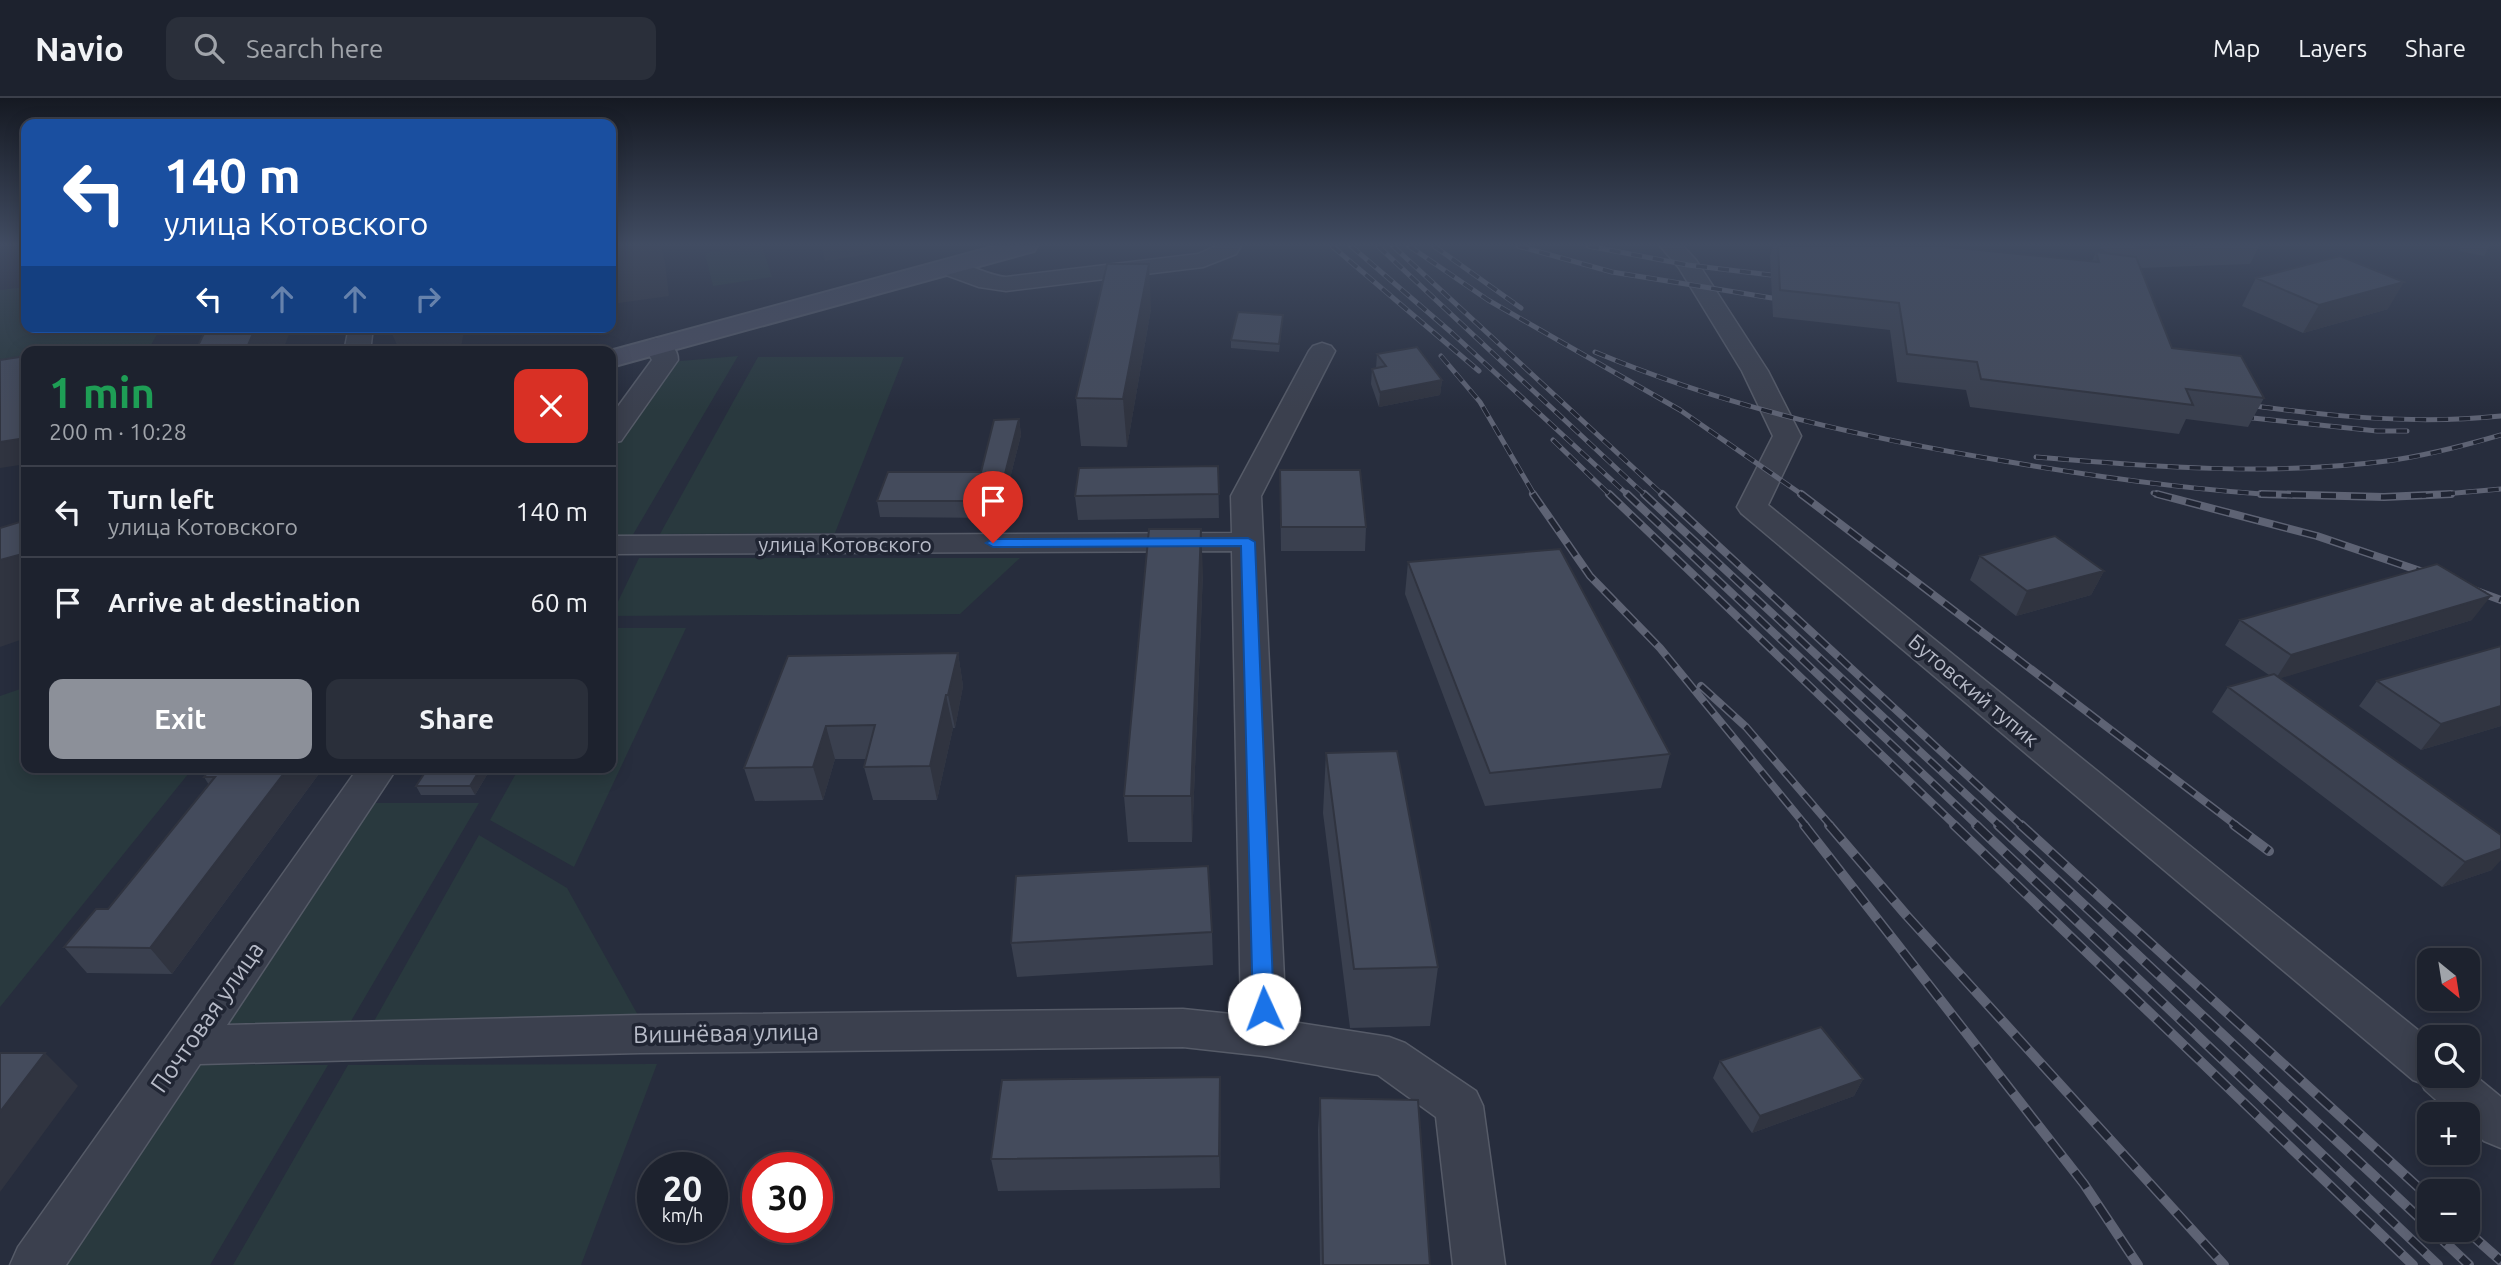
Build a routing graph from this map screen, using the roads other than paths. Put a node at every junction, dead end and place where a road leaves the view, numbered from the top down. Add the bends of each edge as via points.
1 (824, 300) edge
2 (1710, 300) edge
3 (657, 346) junction
4 (1322, 351) dead end
5 (616, 358) edge
6 (616, 428) edge
7 (1248, 542) junction
8 (616, 545) edge
9 (375, 773) edge
10 (1265, 1037) junction
11 (188, 1045) junction
12 (2417, 1056) edge
13 (2455, 1088) edge
14 (2501, 1126) edge
15 (36, 1265) edge
16 (1479, 1265) edge

1 - 3 main road
2 - 12 street, Бутовский тупик via 1755,371 1787,436 1752,507
3 - 5 main road
3 - 6 street via 665,360
4 - 7 street via 1246,496
7 - 8 street, улица Котовского
7 - 10 street
9 - 11 street, Почтовая улица
10 - 11 street, Вишнёвая улица via 1183,1028
10 - 16 street, Вишнёвая улица via 1389,1057 1459,1106
11 - 15 street, Почтовая улица
13 - 14 street

